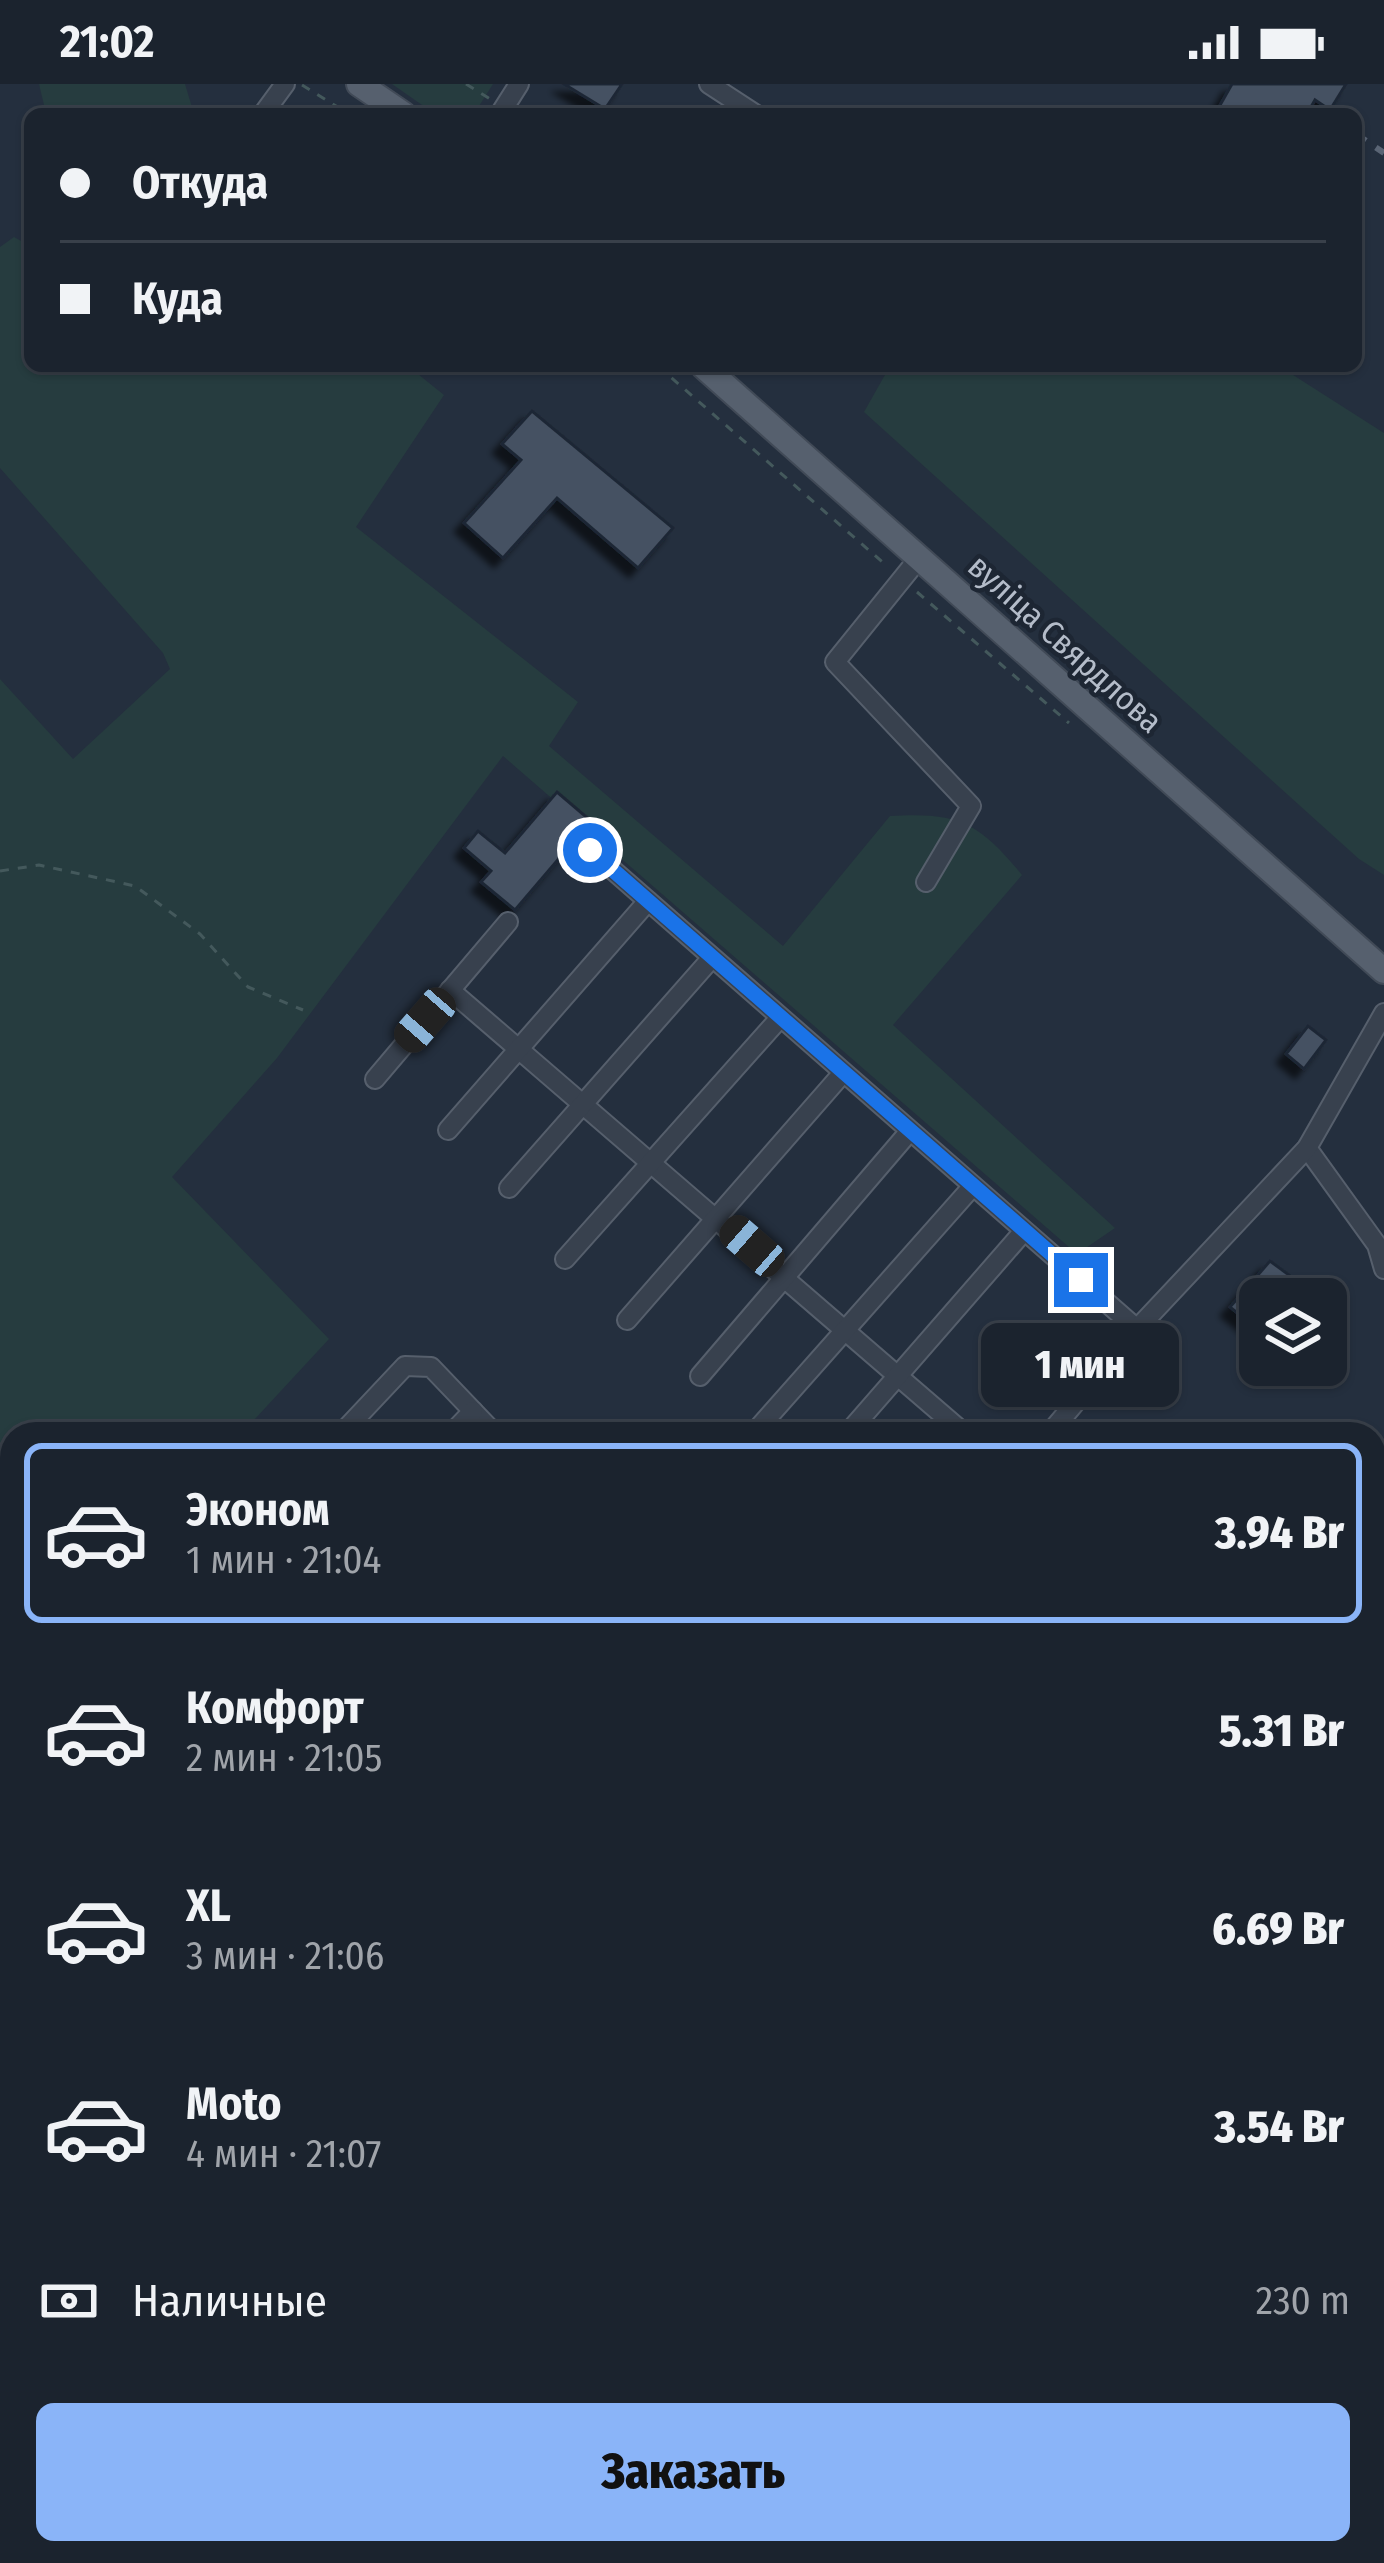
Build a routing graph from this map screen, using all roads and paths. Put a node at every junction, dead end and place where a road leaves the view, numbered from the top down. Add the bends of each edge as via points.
1 (301, 84) edge
2 (359, 84) edge
3 (466, 84) edge
4 (709, 84) edge
5 (339, 108) edge
6 (394, 108) edge
7 (500, 108) edge
8 (746, 108) edge
9 (665, 372) edge
10 (710, 372) edge
11 (919, 558) junction
12 (902, 579) junction
13 (1081, 733) dead end
14 (590, 850) dead end
15 (0, 871) edge
16 (926, 883) dead end
17 (648, 901) junction
18 (508, 922) dead end
19 (710, 959) junction
20 (1384, 971) edge
21 (450, 991) junction
22 (303, 1010) dead end
23 (1384, 1013) edge
24 (779, 1019) junction
25 (523, 1049) junction
26 (842, 1074) junction
27 (375, 1079) dead end
28 (585, 1102) junction
29 (448, 1130) dead end
30 (910, 1132) junction
31 (1306, 1148) junction
32 (653, 1161) junction
33 (973, 1186) junction
34 (509, 1188) dead end
35 (718, 1216) junction
36 (1024, 1231) junction
37 (565, 1259) dead end
38 (1384, 1268) edge
39 (787, 1275) junction
40 (627, 1320) dead end
41 (848, 1328) junction
42 (1137, 1329) junction
43 (900, 1373) junction
44 (700, 1376) dead end
45 (473, 1411) junction
46 (352, 1422) edge
47 (462, 1422) edge
48 (484, 1422) edge
49 (764, 1422) edge
50 (857, 1422) edge
51 (952, 1422) edge
52 (1059, 1422) edge

1 - 5 path
2 - 6 main road
3 - 7 path
4 - 8 street
9 - 12 path
10 - 11 main road, вуліца Свярдлова
11 - 12 street
11 - 20 main road, вуліца Свярдлова
12 - 13 path
12 - 16 street via 835,662 971,806
14 - 17 street
15 - 22 path via 39,866 135,886 200,934 248,987
17 - 19 street
17 - 25 street
18 - 21 street
19 - 24 street
19 - 28 street
21 - 25 street
21 - 27 street
23 - 31 street
24 - 26 street
24 - 32 street
25 - 28 street
25 - 29 street
26 - 30 street
26 - 35 street
28 - 32 street
28 - 34 street
30 - 33 street
30 - 39 street
31 - 38 street via 1377,1245
31 - 42 street
32 - 35 street
32 - 37 street
33 - 36 street
33 - 41 street
35 - 39 street
35 - 40 street
36 - 42 street
36 - 43 street
39 - 41 street
39 - 44 street
41 - 43 street
41 - 49 street
42 - 52 street
43 - 50 street
43 - 51 street
45 - 46 street via 430,1367 405,1366
45 - 47 street
45 - 48 street

